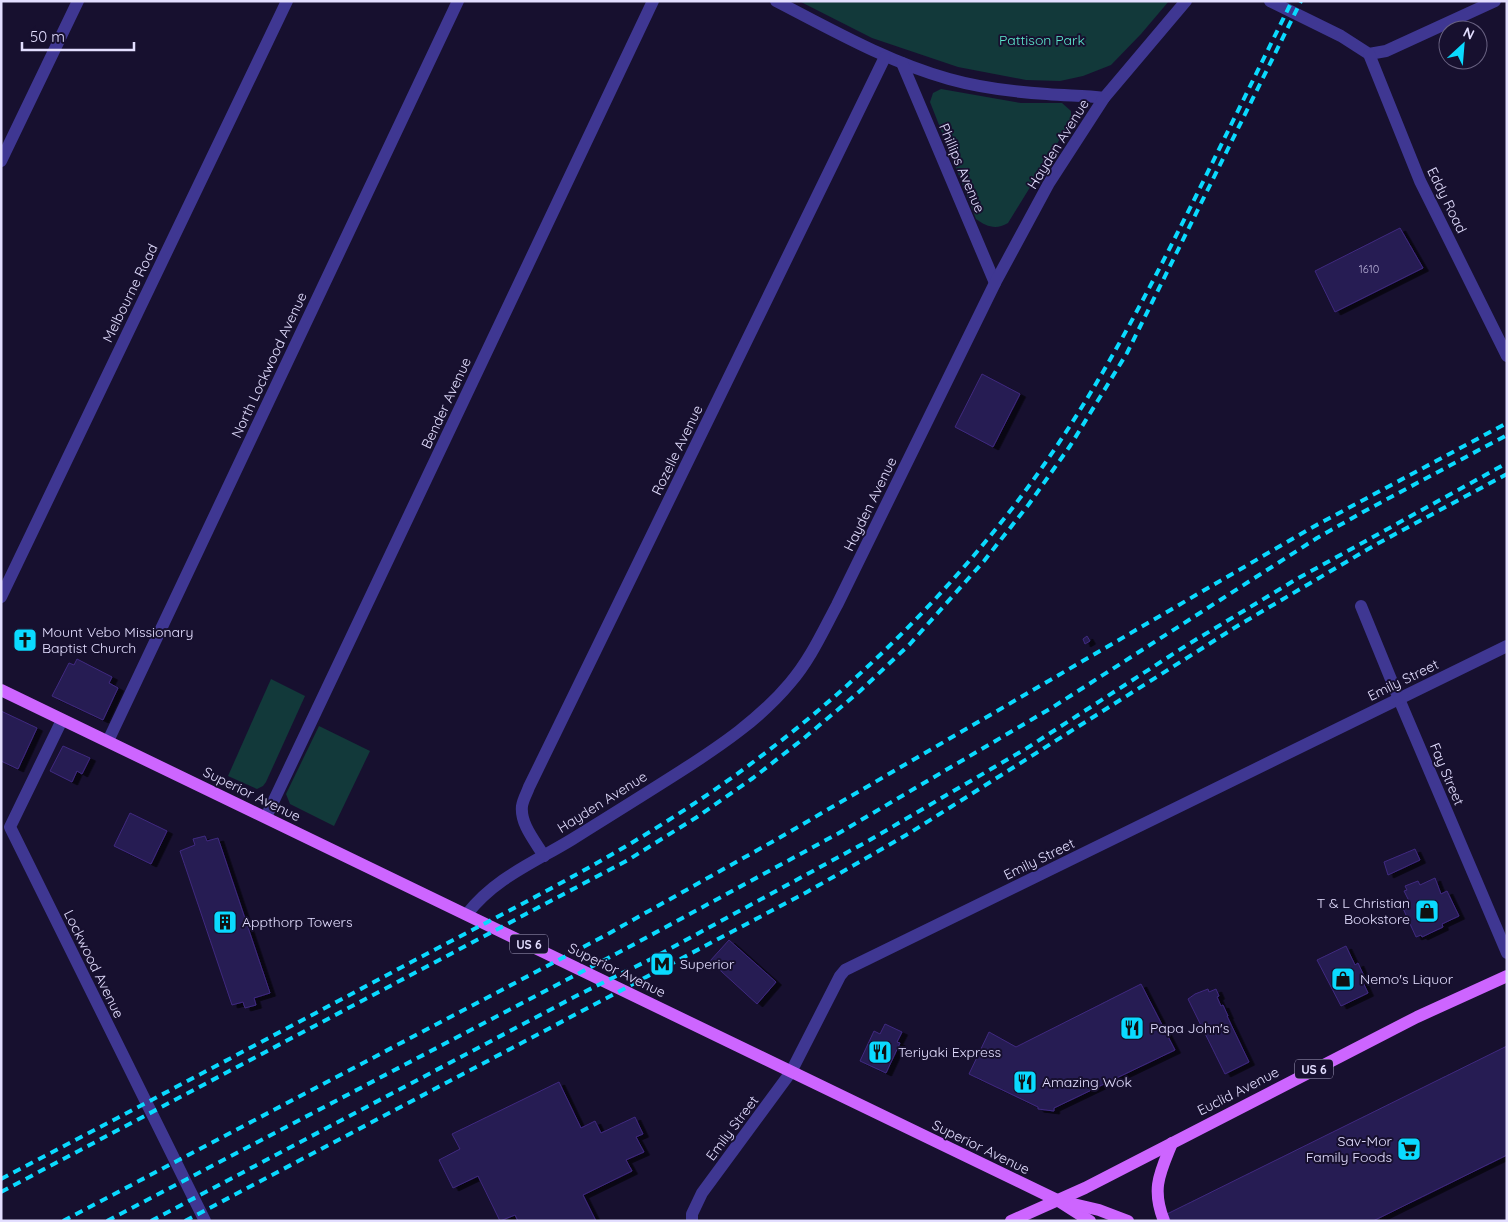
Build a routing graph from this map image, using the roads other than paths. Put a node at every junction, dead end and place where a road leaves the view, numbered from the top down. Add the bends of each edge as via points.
1 (78, 1) edge
2 (287, 1) edge
3 (458, 1) edge
4 (653, 1) edge
5 (776, 1) edge
6 (1186, 1) edge
7 (1270, 1) edge
8 (1496, 1) edge
9 (1369, 54) junction
10 (885, 57) junction
11 (902, 64) junction
12 (1104, 98) junction
13 (1, 161) edge
14 (995, 283) junction
15 (1507, 356) edge
16 (1, 597) edge
17 (1361, 606) dead end
18 (1507, 646) edge
19 (1, 690) edge
20 (1399, 699) junction
21 (62, 720) junction
22 (108, 741) junction
23 (266, 817) junction
24 (544, 856) junction
25 (467, 914) junction
26 (1507, 953) edge
27 (1507, 976) edge
28 (791, 1072) junction
29 (1172, 1143) junction
30 (1057, 1200) junction
31 (692, 1217) edge
32 (205, 1221) edge
33 (1011, 1221) edge
34 (1090, 1221) edge
35 (1128, 1221) edge
36 (1164, 1221) edge

1 - 13 street
2 - 16 street, Melbourne Road
3 - 22 street, North Lockwood Avenue
4 - 23 street, Bender Avenue
5 - 10 street
6 - 12 street, Hayden Avenue
7 - 9 street via 1341,36
8 - 9 street via 1386,51
9 - 15 street, Eddy Road via 1420,181
10 - 11 street
10 - 24 street, Rozelle Avenue via 529,787 522,804 522,814
11 - 12 street via 949,79 1007,90
11 - 14 street, Phillips Avenue
12 - 14 street, Hayden Avenue via 1050,183
14 - 24 street, Hayden Avenue via 837,605 791,683 726,741
17 - 20 street, Fay Street
18 - 20 street, Emily Street
19 - 21 main road, Superior Avenue / US 6
20 - 26 street, Fay Street
20 - 28 street, Emily Street via 845,970
21 - 22 main road, Superior Avenue / US 6
21 - 32 street, Lockwood Avenue via 10,826
22 - 23 main road, Superior Avenue / US 6
23 - 25 main road, Superior Avenue / US 6
24 - 25 street, Hayden Avenue via 502,879
25 - 28 main road, Superior Avenue / US 6
27 - 29 main road, Euclid Avenue / US 6 via 1417,1017
28 - 30 main road, Superior Avenue / US 6
28 - 31 street, Emily Street via 702,1193
29 - 30 main road, Euclid Avenue / US 6
29 - 36 main road via 1157,1186
30 - 33 main road, Euclid Avenue
30 - 34 main road
30 - 35 main road

